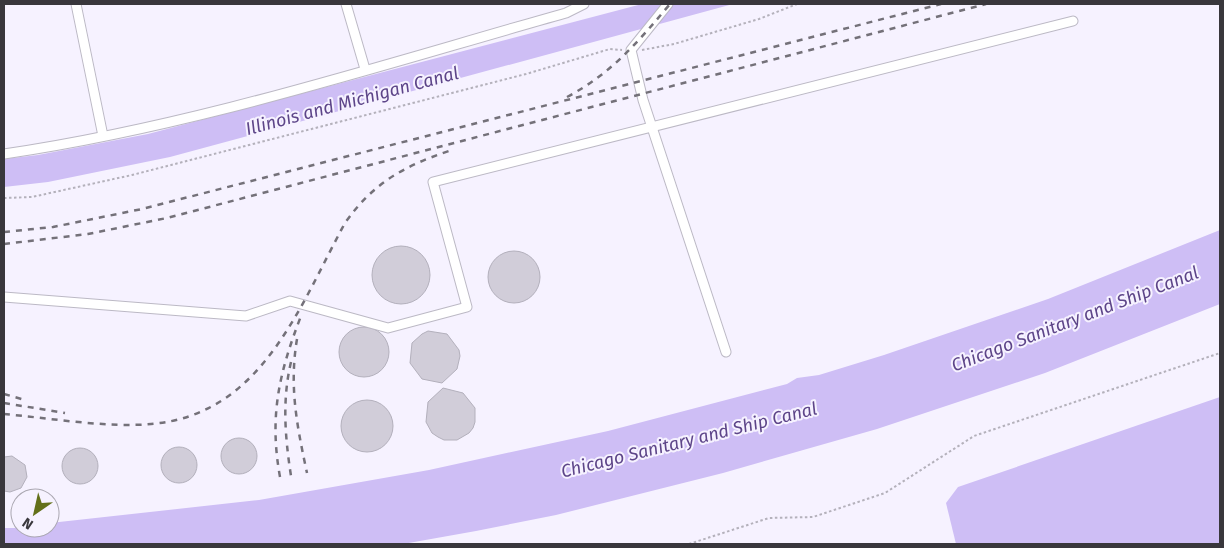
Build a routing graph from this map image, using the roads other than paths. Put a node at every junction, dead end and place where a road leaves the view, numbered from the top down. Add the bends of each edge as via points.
1 (76, 4) edge
2 (346, 4) edge
3 (584, 4) edge
4 (668, 4) edge
5 (1073, 21) dead end
6 (365, 69) junction
7 (652, 127) junction
8 (103, 136) junction
9 (4, 154) edge
10 (4, 297) edge
11 (726, 352) dead end

1 - 8 lane
2 - 6 lane
3 - 6 lane via 566,13
4 - 7 lane via 631,50
5 - 7 lane
6 - 8 lane via 237,105
7 - 10 lane via 433,182 467,308 388,328 290,301 246,316
7 - 11 lane
8 - 9 lane

